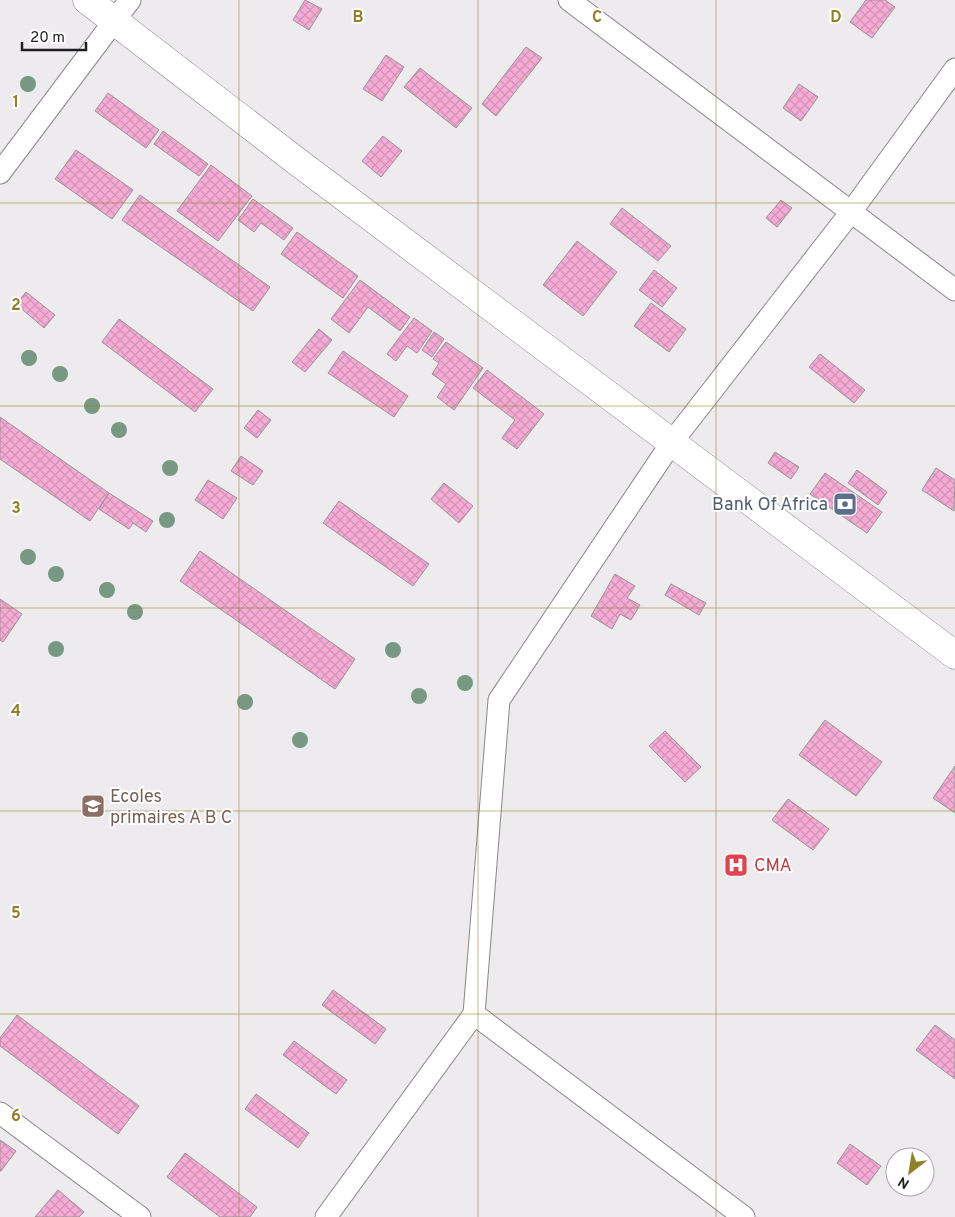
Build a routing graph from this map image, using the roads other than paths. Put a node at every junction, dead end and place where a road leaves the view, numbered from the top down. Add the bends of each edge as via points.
1 (87, 0) edge
2 (130, 0) edge
3 (569, 0) edge
4 (114, 22) junction
5 (955, 69) edge
6 (0, 173) edge
7 (851, 212) junction
8 (955, 290) edge
9 (672, 442) junction
10 (955, 655) edge
11 (474, 1014) junction
12 (0, 1112) edge
13 (140, 1217) edge
14 (326, 1217) edge
15 (744, 1217) edge

1 - 4 highway
2 - 4 street
3 - 7 street
4 - 6 street
4 - 9 highway
5 - 7 street
7 - 8 street
7 - 9 street
9 - 10 highway
9 - 11 street via 499,700
11 - 14 street
11 - 15 street
12 - 13 street

